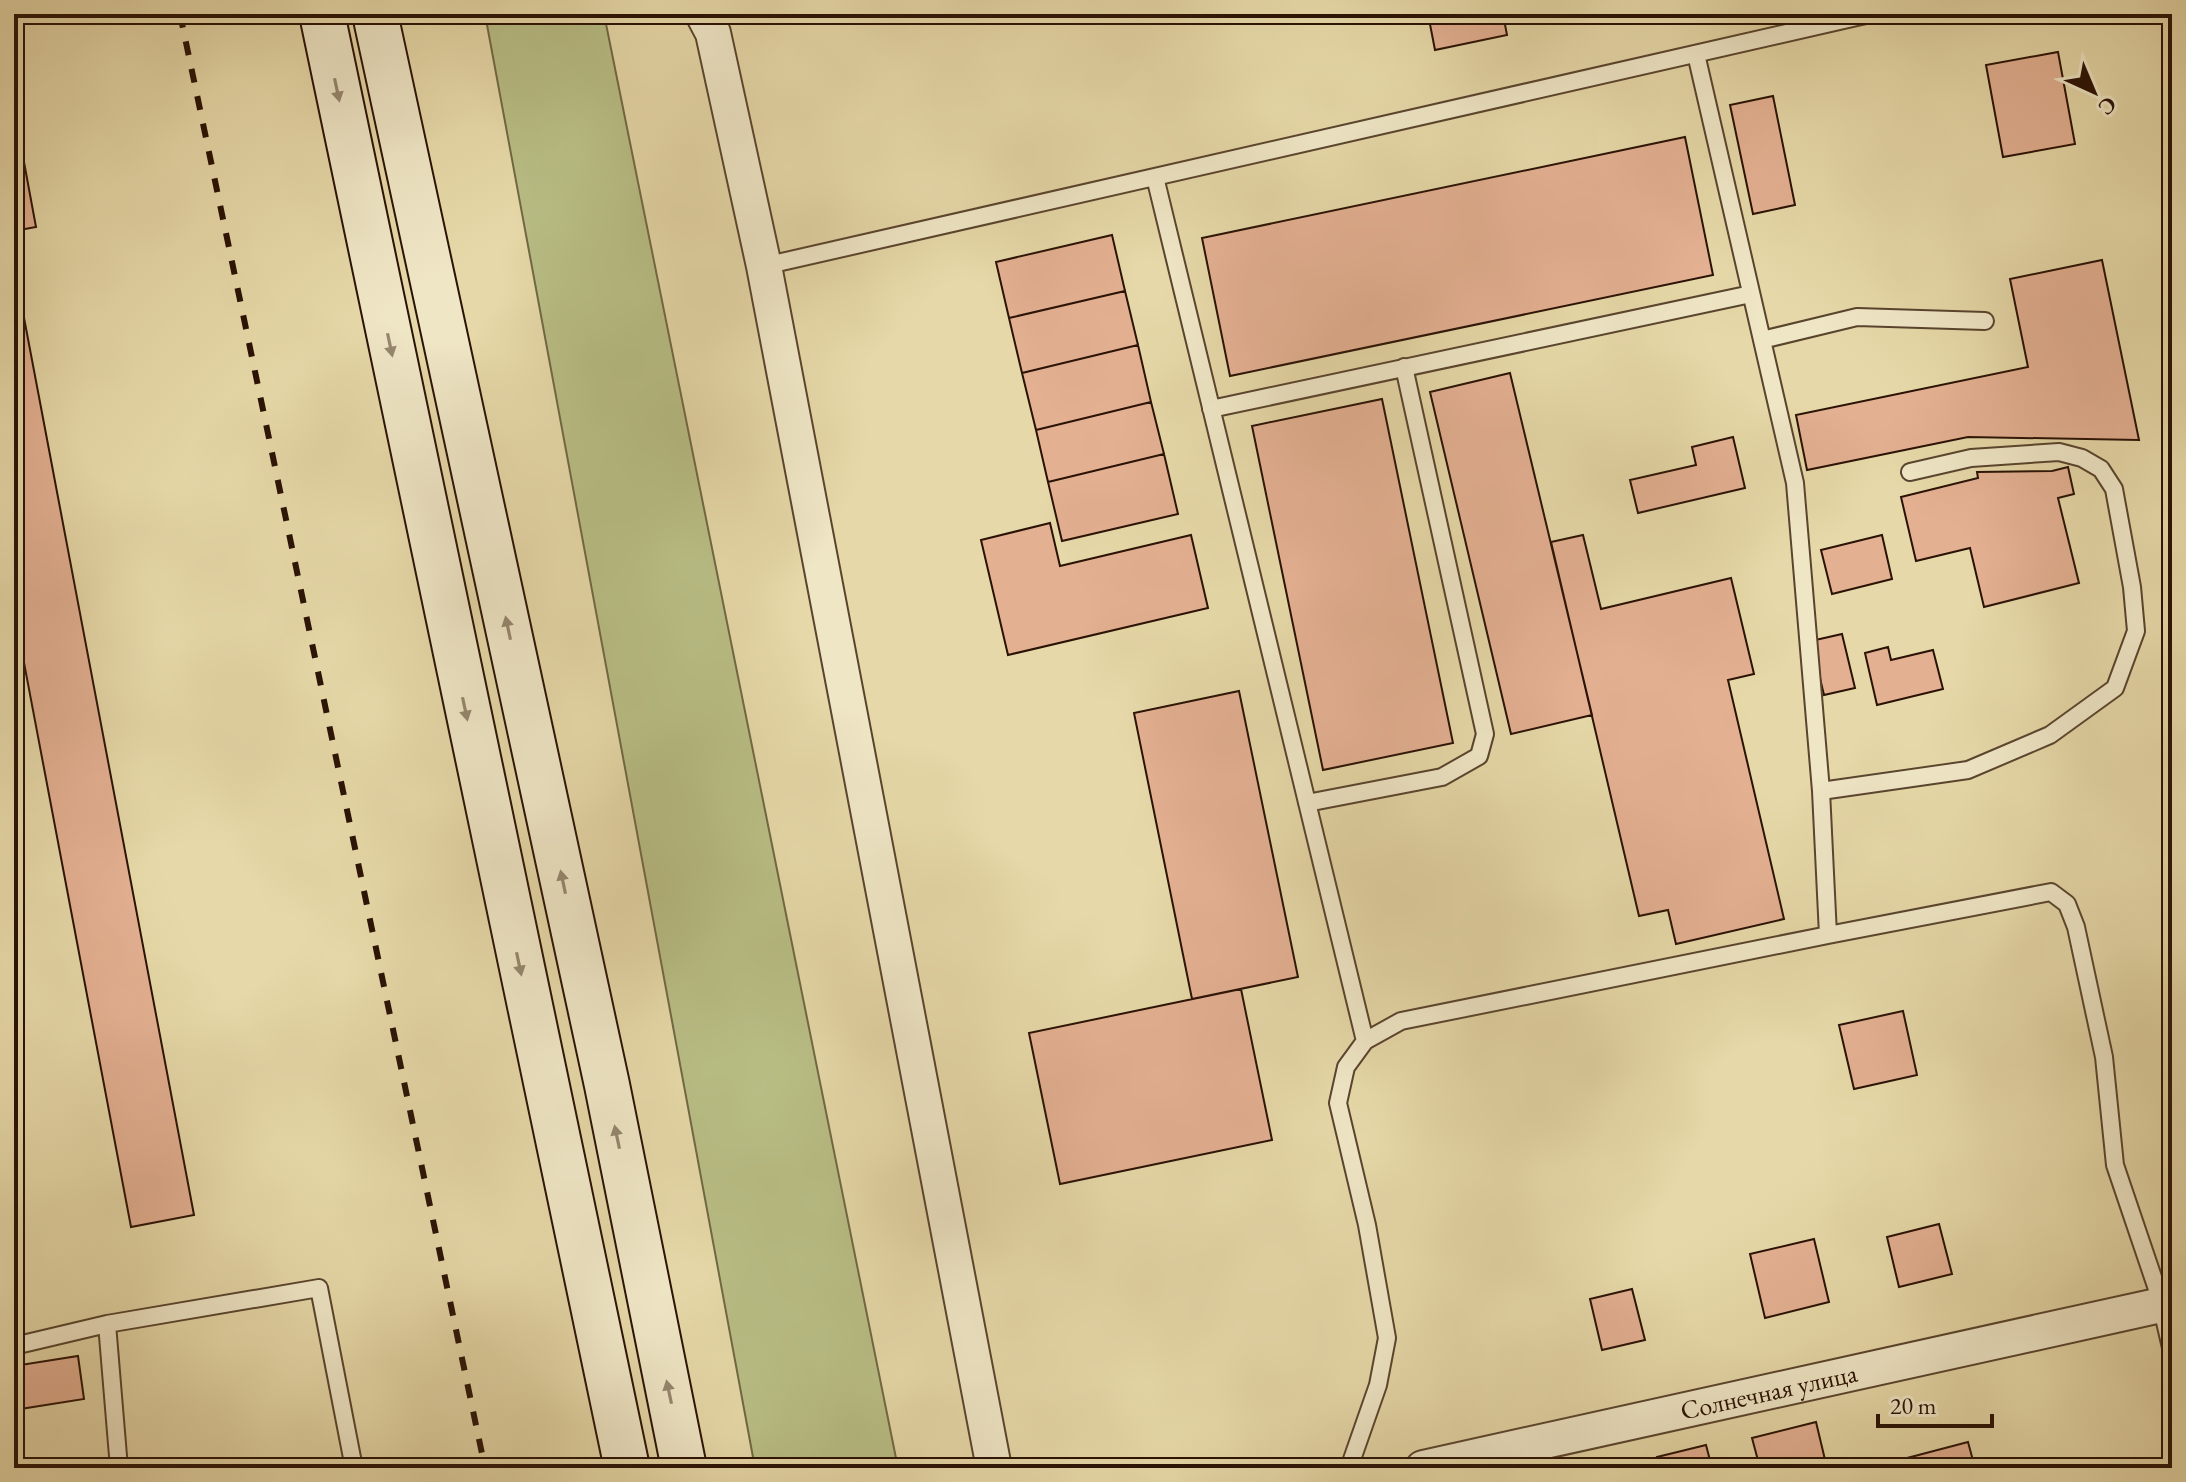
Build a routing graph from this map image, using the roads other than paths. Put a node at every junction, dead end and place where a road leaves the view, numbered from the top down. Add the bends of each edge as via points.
1 (322, 14) edge
2 (375, 14) edge
3 (703, 14) edge
4 (1870, 14) edge
5 (1696, 54) junction
6 (1155, 177) junction
7 (764, 266) junction
8 (1751, 294) junction
9 (1985, 321) dead end
10 (1762, 340) junction
11 (1404, 367) junction
12 (1211, 409) junction
13 (1910, 472) dead end
14 (1821, 791) junction
15 (1307, 803) junction
16 (1828, 935) junction
17 (1365, 1041) junction
18 (2161, 1305) junction
19 (107, 1324) junction
20 (14, 1346) edge
21 (2172, 1352) edge
22 (119, 1468) edge
23 (354, 1468) edge
24 (627, 1468) edge
25 (684, 1468) edge
26 (994, 1468) edge
27 (1349, 1468) edge
28 (1423, 1468) edge

1 -> 24 main road
25 -> 2 main road via 607,1085
3 - 7 street via 713,33
4 - 5 lane
5 - 6 lane
5 - 8 lane
6 - 7 lane
6 - 12 lane
7 - 26 street
8 - 10 lane
8 - 11 lane
9 - 10 lane via 1857,317
10 - 14 lane via 1795,483
11 - 12 lane
11 - 15 lane via 1485,734 1479,756 1442,777
12 - 15 lane
13 - 14 lane via 1971,458 2059,452 2101,469 2114,489 2136,631 2115,688 2050,735 1968,770
14 - 16 lane
15 - 17 lane
16 - 17 lane via 1401,1021
16 - 18 lane via 2051,892 2067,904 2104,1057 2115,1165
17 - 27 lane via 1346,1067 1338,1103 1387,1338 1378,1385
18 - 21 lane
18 - 28 street, Солнечная улица
19 - 20 lane
19 - 22 lane
19 - 23 lane via 319,1288

